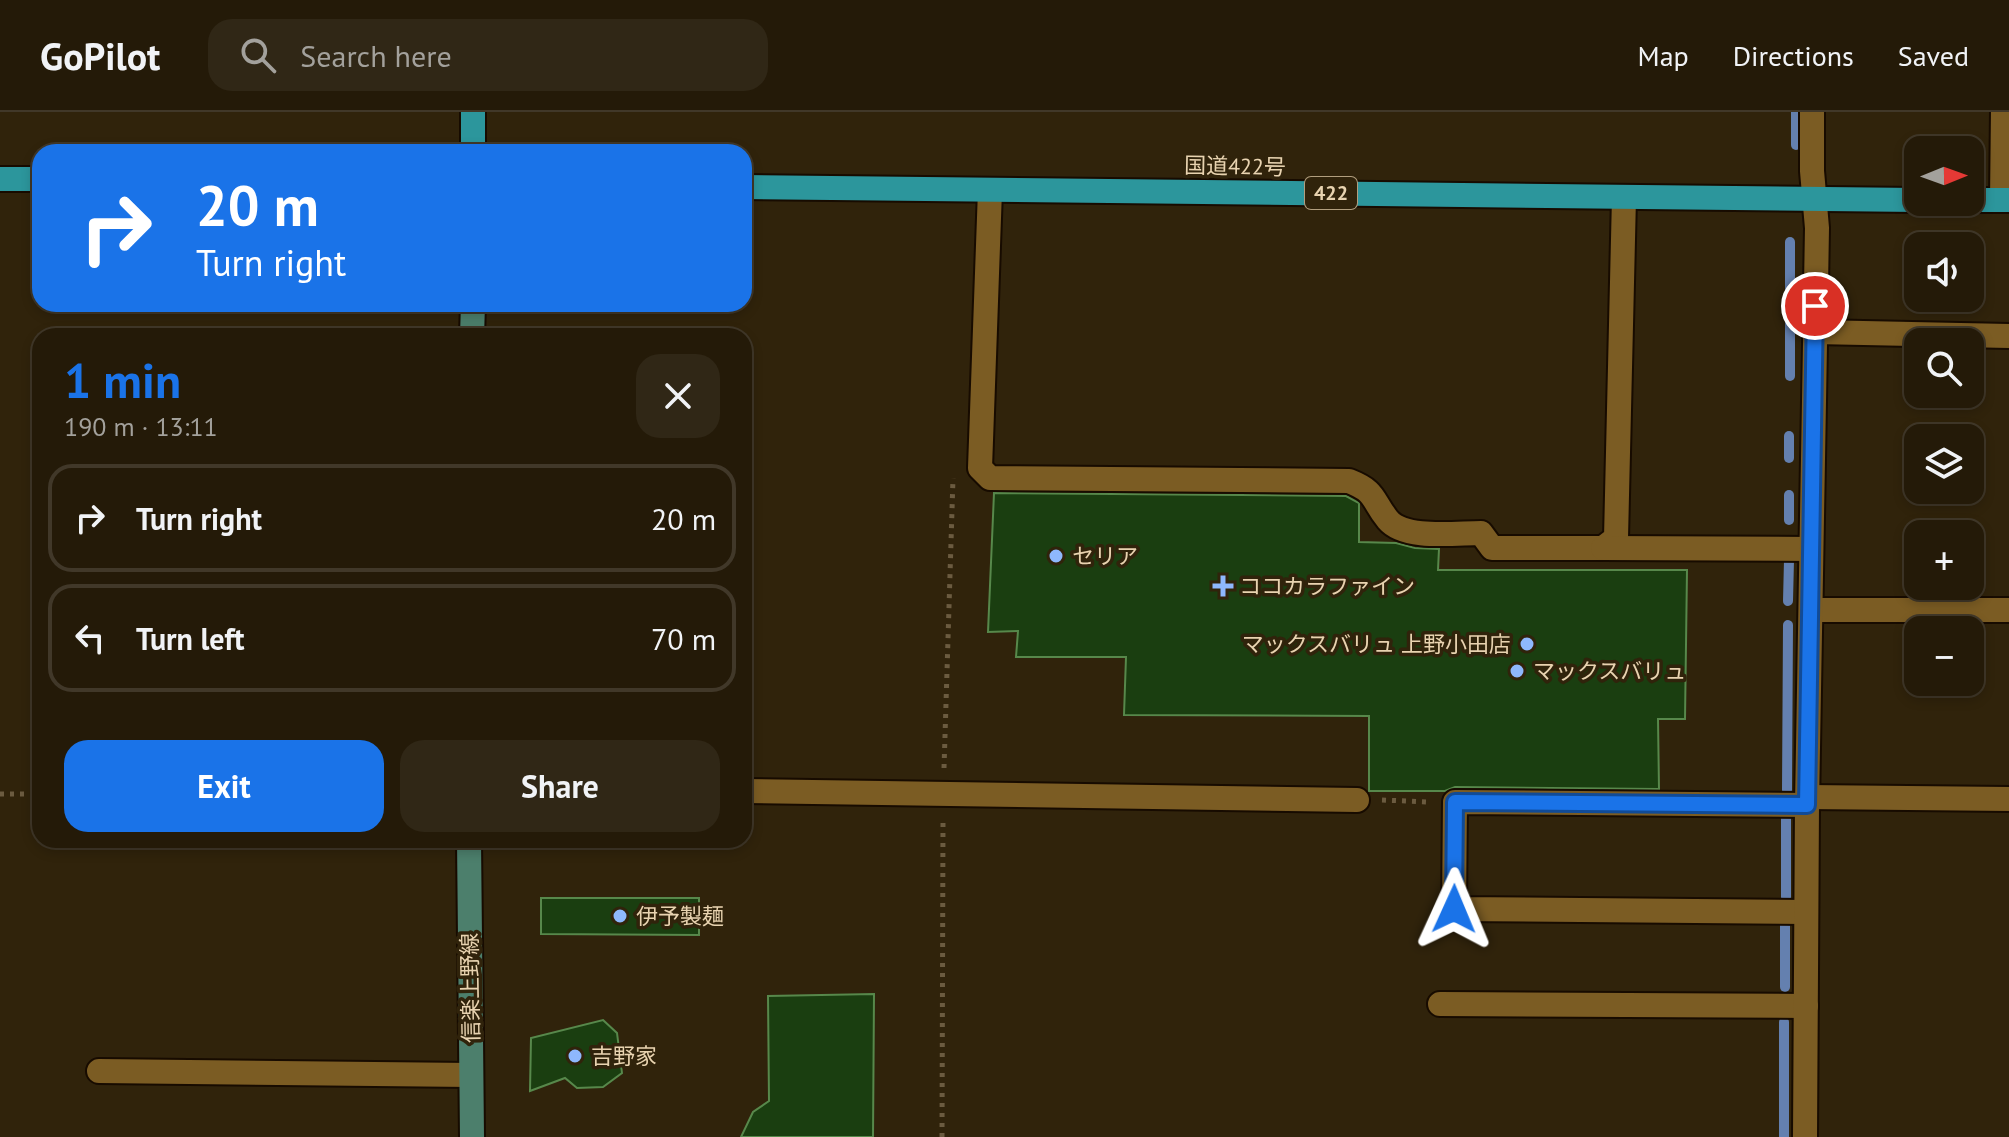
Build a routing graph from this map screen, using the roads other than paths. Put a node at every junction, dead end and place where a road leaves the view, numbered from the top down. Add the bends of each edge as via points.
1 (473, 112) edge
2 (1812, 112) edge
3 (2003, 112) edge
4 (473, 144) edge
5 (0, 179) edge
6 (32, 179) edge
7 (752, 187) edge
8 (990, 190) junction
9 (1624, 197) junction
10 (1814, 199) junction
11 (1904, 200) edge
12 (1984, 200) edge
13 (2005, 200) edge
14 (1815, 332) junction
15 (2009, 336) edge
16 (1603, 548) junction
17 (1811, 549) junction
18 (1811, 610) junction
19 (2009, 610) edge
20 (752, 791) edge
21 (2009, 799) edge
22 (1357, 800) road end
23 (1807, 801) junction
24 (469, 848) edge
25 (1806, 912) junction
26 (1440, 1004) dead end
27 (1806, 1006) junction
28 (99, 1071) dead end
29 (471, 1075) junction
30 (472, 1137) edge
31 (1805, 1137) edge

1 - 4 highway
2 - 10 street
3 - 13 street
5 - 6 highway
7 - 8 highway, 国道422号 / 422
8 - 9 highway, 国道422号 / 422
8 - 16 street via 980,468 990,478 1349,481 1368,489 1390,522 1407,533 1481,533 1492,548
9 - 10 highway, 国道422号 / 422
9 - 16 street via 1616,538
10 - 11 highway, 国道422号 / 422
10 - 14 street
12 - 13 highway
14 - 15 street
14 - 17 street
16 - 17 street
17 - 18 street
18 - 19 street
18 - 23 street
20 - 22 street
21 - 23 street
23 - 25 street
23 - 25 street via 1455,802 1454,909
24 - 29 main road, 信楽上野線
25 - 27 street
26 - 27 street
27 - 31 street
28 - 29 street
29 - 30 main road, 信楽上野線

